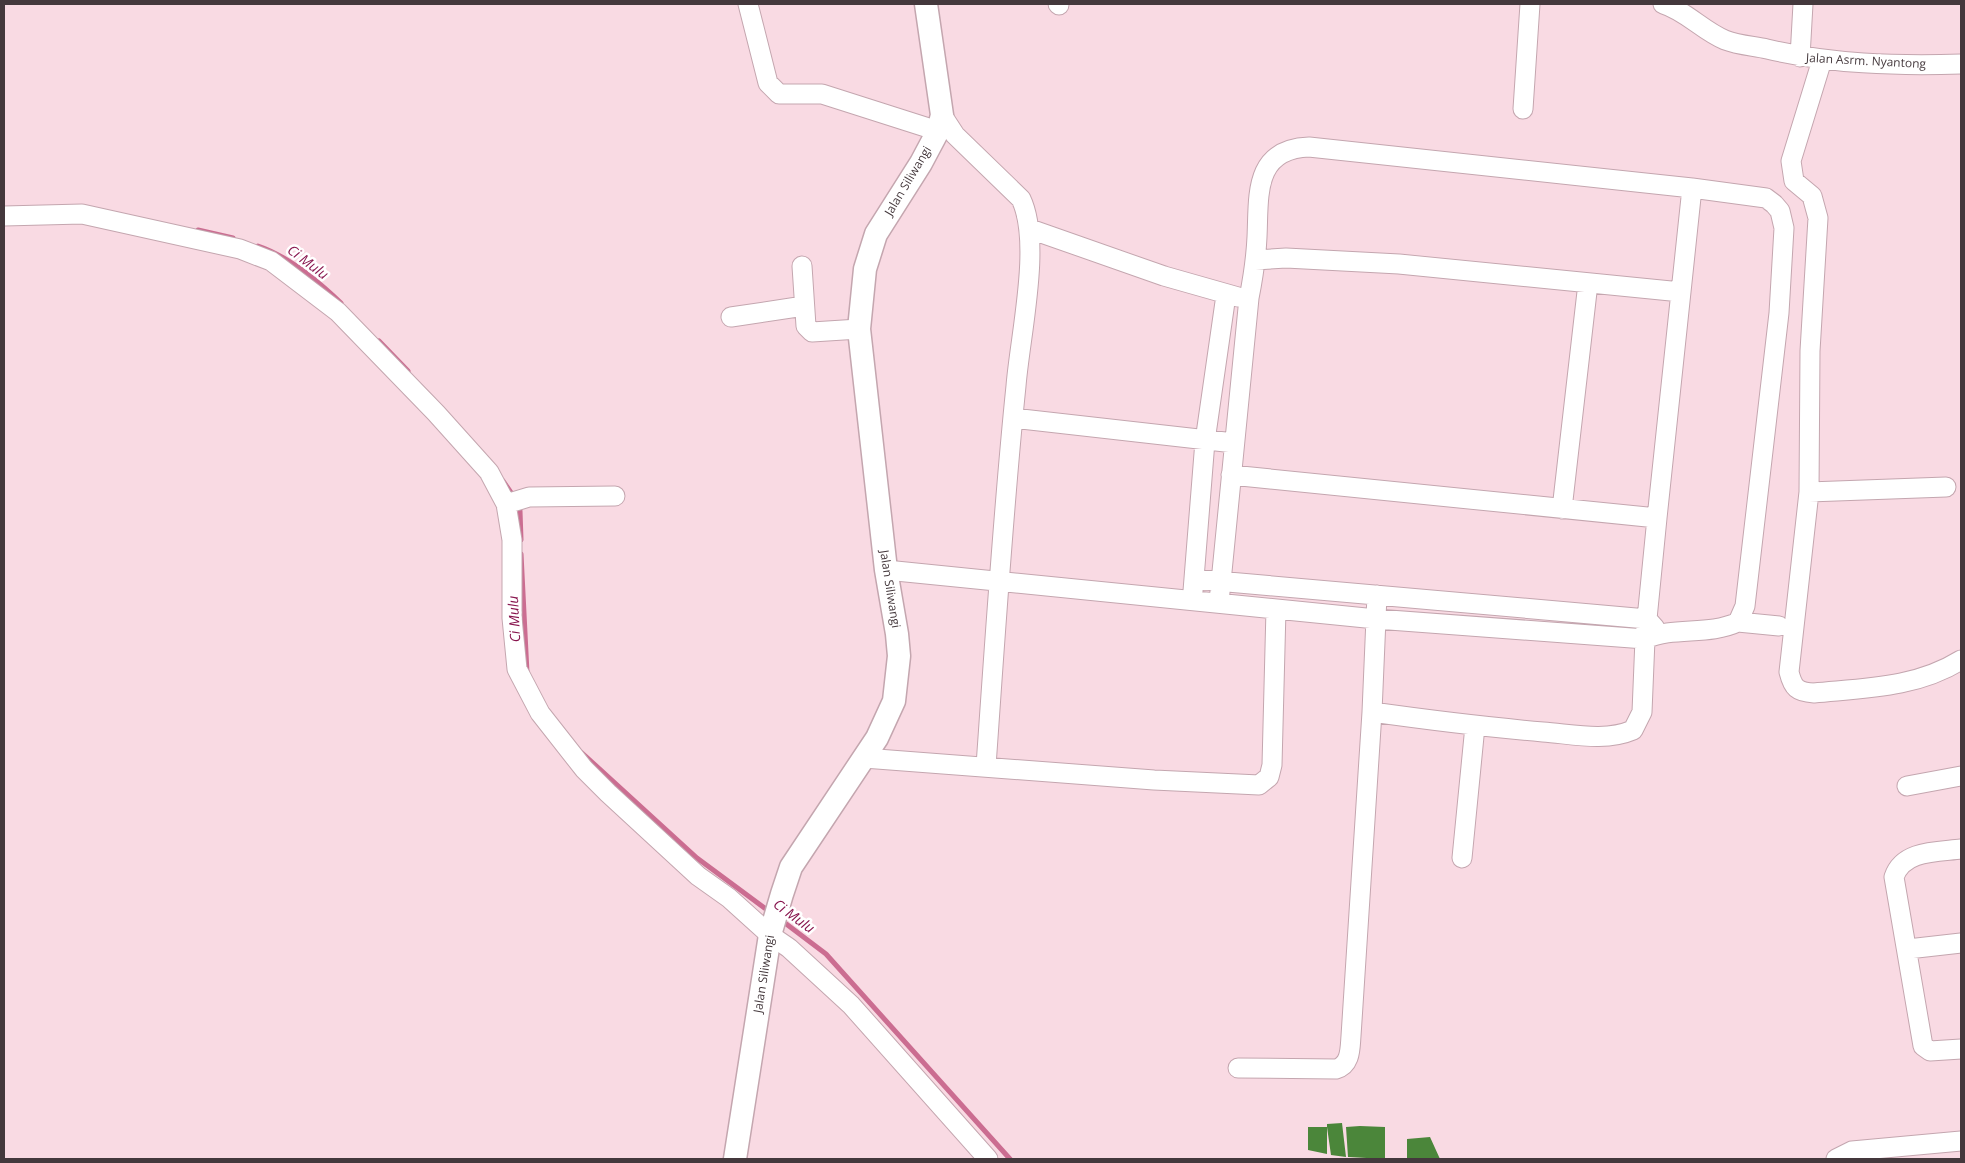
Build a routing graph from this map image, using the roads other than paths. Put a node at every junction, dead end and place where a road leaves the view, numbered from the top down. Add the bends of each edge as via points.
1 (748, 4) edge
2 (926, 4) edge
3 (1530, 4) edge
4 (1663, 4) edge
5 (1803, 4) edge
6 (1800, 57) junction
7 (1822, 60) junction
8 (1961, 64) edge
9 (1523, 108) dead end
10 (940, 123) junction
11 (1692, 188) junction
12 (4, 216) edge
13 (1030, 229) junction
14 (1256, 260) junction
15 (802, 266) dead end
16 (1588, 283) junction
17 (1681, 292) junction
18 (1226, 295) junction
19 (1249, 298) junction
20 (804, 306) junction
21 (732, 317) dead end
22 (859, 329) junction
23 (1013, 418) junction
24 (1205, 441) junction
25 (1234, 443) junction
26 (1231, 475) junction
27 (1946, 487) dead end
28 (1808, 492) junction
29 (615, 496) dead end
30 (507, 504) junction
31 (1562, 508) junction
32 (1656, 518) junction
33 (886, 570) junction
34 (1194, 579) junction
35 (999, 580) junction
36 (1221, 580) junction
37 (1377, 595) junction
38 (1192, 600) junction
39 (1218, 602) junction
40 (1493, 605) junction
41 (1276, 608) junction
42 (1376, 619) junction
43 (1738, 622) junction
44 (1779, 626) dead end
45 (1489, 627) junction
46 (1651, 630) junction
47 (1961, 660) edge
48 (1372, 712) junction
49 (1475, 726) junction
50 (864, 758) junction
51 (986, 766) junction
52 (1961, 776) edge
53 (1907, 786) dead end
54 (1961, 848) edge
55 (1462, 858) dead end
56 (770, 934) junction
57 (1961, 943) edge
58 (1908, 949) junction
59 (1961, 1049) edge
60 (1238, 1068) dead end
61 (1961, 1141) edge
62 (1928, 1152) edge
63 (735, 1159) edge
64 (988, 1159) edge
65 (1836, 1159) edge

1 - 10 street via 768,83 775,91 784,95 822,94
2 - 10 street
3 - 9 street
4 - 6 street, Jalan Asrm. Nyantong via 1727,41
5 - 6 street
6 - 7 street, Jalan Asrm. Nyantong
7 - 8 street, Jalan Asrm. Nyantong
7 - 28 street via 1791,161 1794,181 1812,196 1818,218 1810,351
10 - 13 street via 1022,199
10 - 22 street, Jalan Siliwangi via 921,163 876,234 865,269
11 - 14 street via 1294,147 1270,163 1263,174 1258,192
11 - 17 street
11 - 43 street via 1766,198 1780,211 1784,228 1773,375 1745,606
12 - 30 street via 82,214 235,248 271,261 338,312 394,369 489,472
13 - 18 street
13 - 23 street via 1030,265
14 - 16 street via 1286,258 1399,264
14 - 19 street
15 - 20 street
16 - 17 street
16 - 31 street
17 - 32 street
18 - 19 street
18 - 24 street
19 - 25 street
20 - 21 street
20 - 22 street via 806,326 812,332
22 - 33 street, Jalan Siliwangi
23 - 24 street
23 - 35 street
24 - 25 street
24 - 34 street
25 - 26 street
26 - 31 street
26 - 36 street
27 - 28 street
28 - 47 street via 1789,672 1796,689 1814,692 1905,684 1948,669
29 - 30 street via 528,497
30 - 56 street via 512,540 512,618 517,669 540,713 584,769 608,793 698,876
31 - 32 street
32 - 46 street
33 - 35 street
33 - 50 street, Jalan Siliwangi via 897,634 898,677 886,721
34 - 36 street
34 - 38 street
35 - 38 street
35 - 51 street
36 - 37 street
36 - 39 street
37 - 40 street
37 - 42 street
38 - 39 street
39 - 41 street
40 - 45 street
40 - 46 street
41 - 42 street
41 - 51 street via 1272,765 1265,782 1259,785 1154,780
42 - 45 street
42 - 48 street
43 - 44 street
43 - 46 street via 1721,630
45 - 46 street
46 - 49 street via 1642,712 1633,730 1615,736 1596,736
48 - 49 street
48 - 60 street via 1347,1061 1336,1069
49 - 55 street
50 - 51 street
50 - 56 street, Jalan Siliwangi via 791,868
52 - 53 street
54 - 58 street via 1908,858 1896,870 1896,894
56 - 63 street, Jalan Siliwangi
56 - 64 street via 850,1005
57 - 58 street
58 - 59 street via 1923,1046 1930,1051
61 - 62 street
62 - 65 street via 1852,1151

